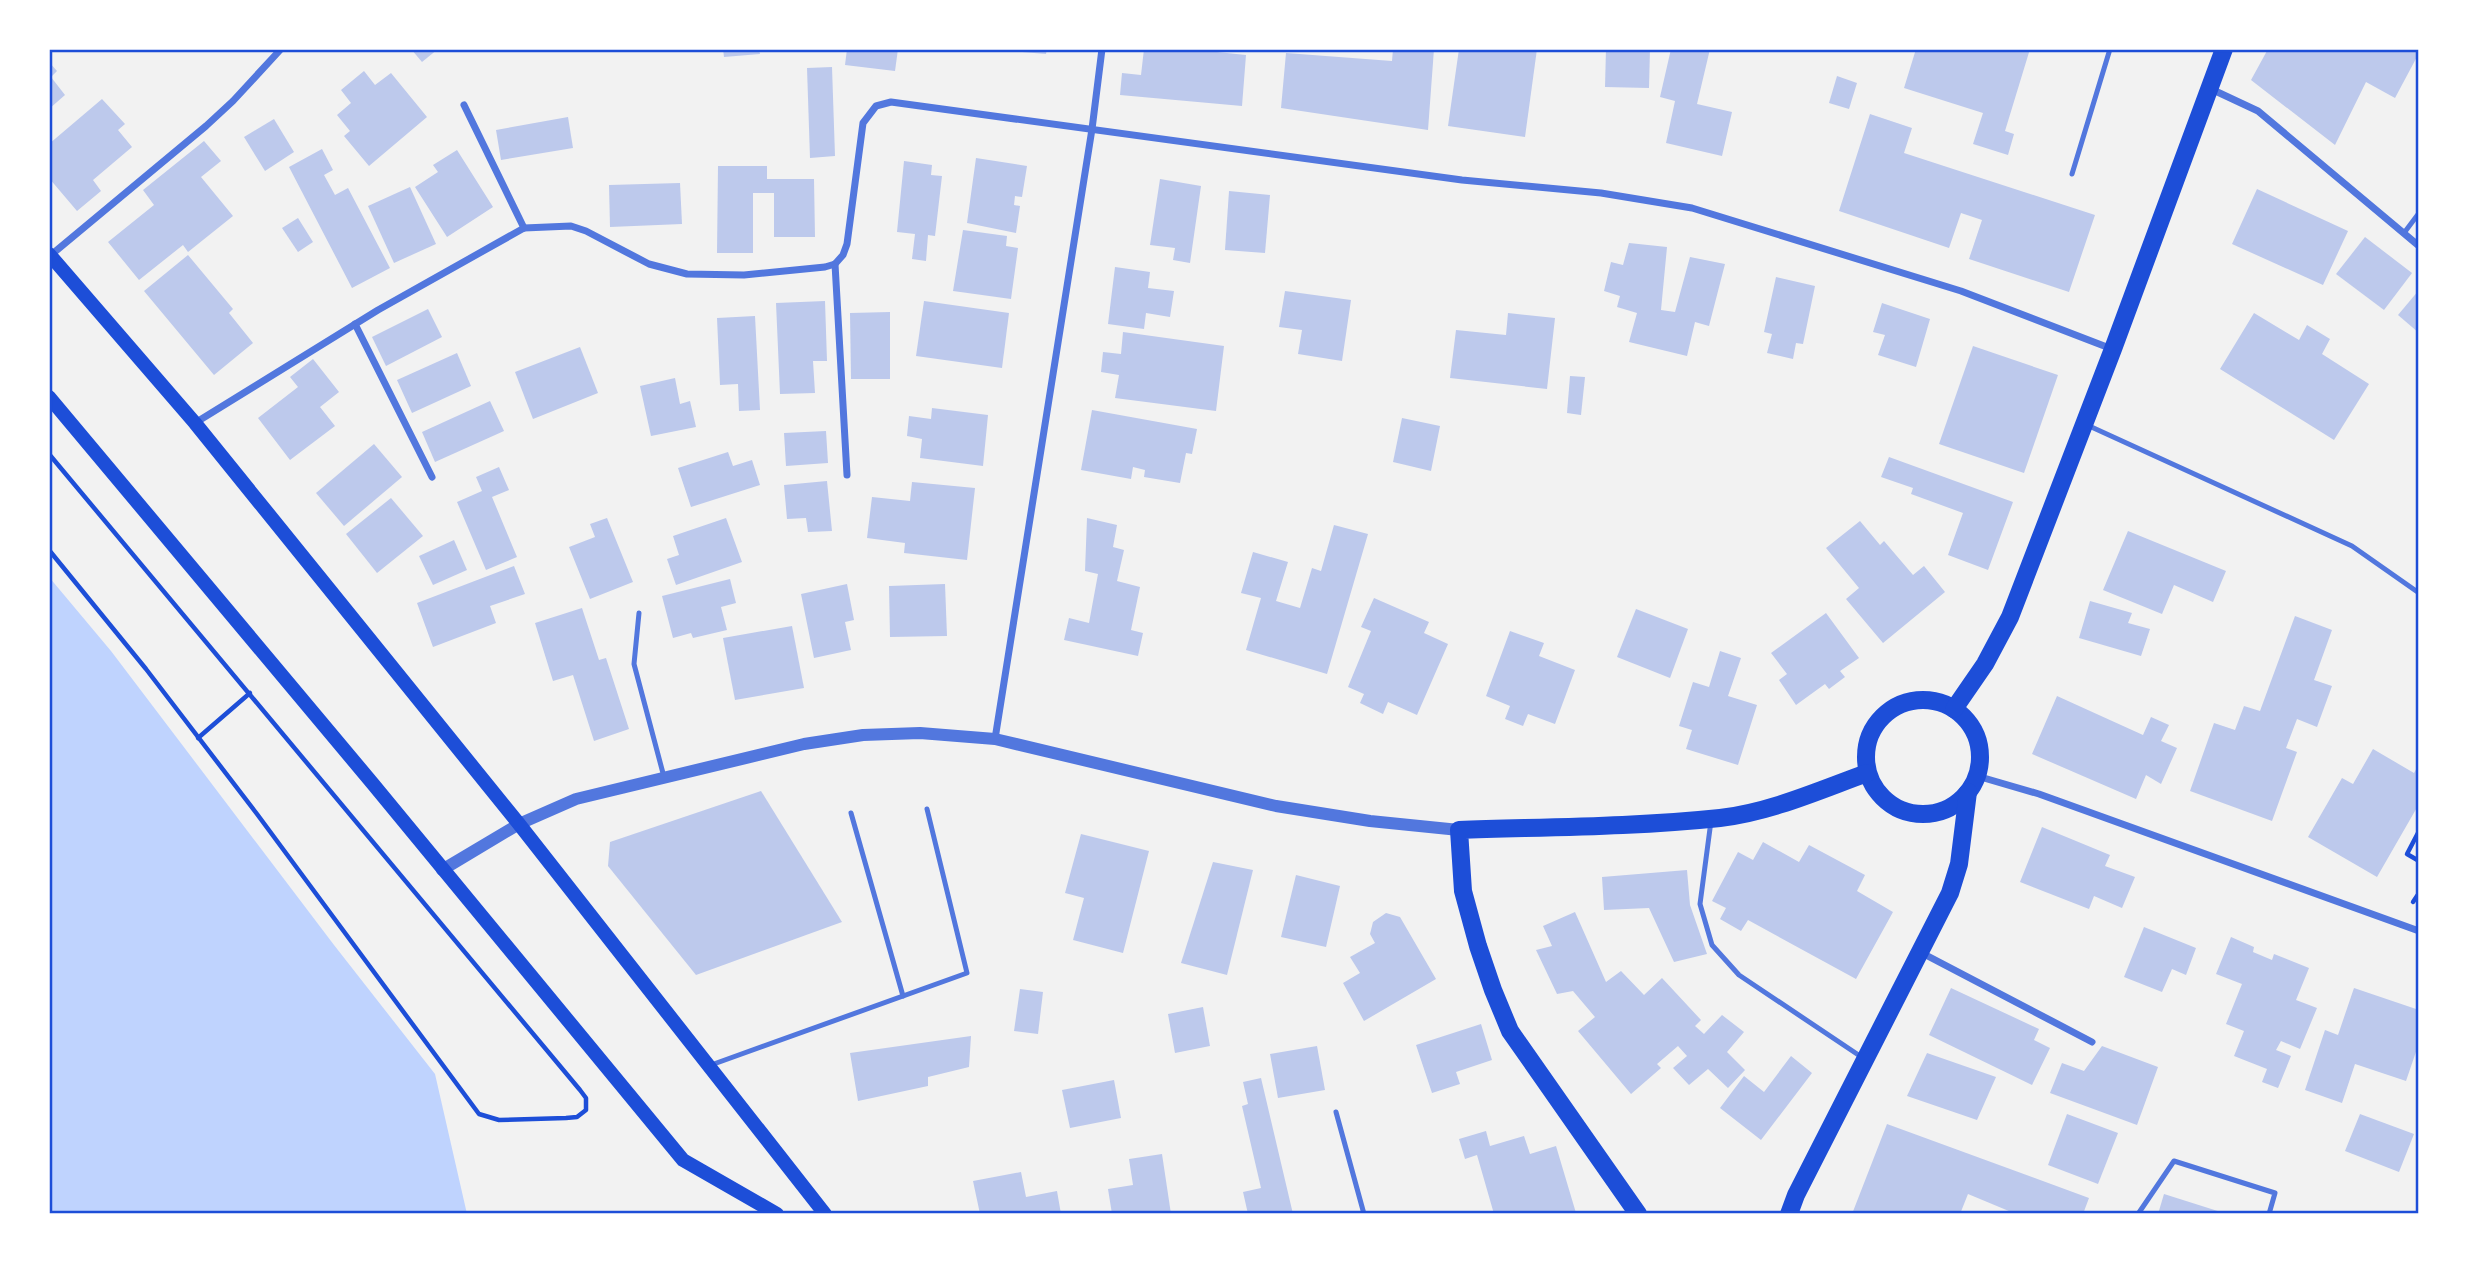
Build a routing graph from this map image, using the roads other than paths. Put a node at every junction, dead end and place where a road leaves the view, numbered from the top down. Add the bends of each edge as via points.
1 (281, 49) edge
2 (1102, 49) edge
3 (2110, 49) edge
4 (2224, 49) edge
5 (2210, 88) junction
6 (464, 105) dead end
7 (1092, 129) junction
8 (2072, 174) dead end
9 (2419, 213) edge
10 (524, 228) junction
11 (2404, 233) junction
12 (2419, 246) edge
13 (50, 255) edge
14 (835, 264) junction
15 (355, 324) junction
16 (2113, 349) junction
17 (49, 397) edge
18 (195, 423) junction
19 (2084, 423) junction
20 (847, 475) dead end
21 (432, 477) dead end
22 (2419, 593) edge
23 (639, 613) dead end
24 (1954, 709) junction
25 (995, 739) junction
26 (1867, 772) junction
27 (664, 777) junction
28 (1973, 784) junction
29 (927, 809) dead end
30 (850, 813) dead end
31 (1711, 818) junction
32 (519, 824) junction
33 (1459, 830) junction
34 (442, 870) junction
35 (2419, 931) edge
36 (1920, 952) junction
37 (903, 996) junction
38 (2092, 1042) dead end
39 (1865, 1059) junction
40 (708, 1066) junction
41 (1336, 1112) dead end
42 (777, 1214) edge
43 (825, 1214) edge
44 (1363, 1214) edge
45 (1638, 1214) edge
46 (1789, 1214) edge
47 (2138, 1214) edge
48 (2269, 1214) edge

1 - 13 street via 206,126
2 - 7 street
3 - 8 lane
4 - 5 main road
5 - 11 street via 2258,111
5 - 16 main road
6 - 10 street
7 - 14 street via 897,102 881,104 863,123 848,244
7 - 16 street via 1692,208 1961,291
7 - 25 street
9 - 11 lane
10 - 14 street via 571,226 649,264 687,274 744,275
10 - 15 street
11 - 12 street
13 - 18 main road
14 - 20 street
15 - 18 street
15 - 21 street
16 - 19 main road
17 - 34 main road
18 - 32 main road
19 - 22 lane via 2352,546
19 - 24 main road via 2010,617
23 - 27 lane via 634,664
24 - 26 main road via 1921,699 1888,710 1868,738
24 - 28 main road via 1977,739 1980,757
25 - 27 street via 920,733 863,735
25 - 33 street via 1276,806
26 - 28 main road via 1887,802 1921,814 1955,804
26 - 31 main road via 1780,804
27 - 32 street via 576,799
28 - 35 street via 2039,794
28 - 36 main road via 1956,874
29 - 37 lane via 967,973
30 - 37 lane
31 - 33 main road
31 - 39 lane via 1700,904 1712,945 1739,975
32 - 34 street
32 - 40 main road
33 - 45 main road via 1463,891 1478,947 1510,1031
34 - 42 main road via 683,1160
36 - 38 street
36 - 39 main road
37 - 40 lane
39 - 46 main road
40 - 43 main road
41 - 44 lane
47 - 48 lane via 2174,1161 2275,1193

